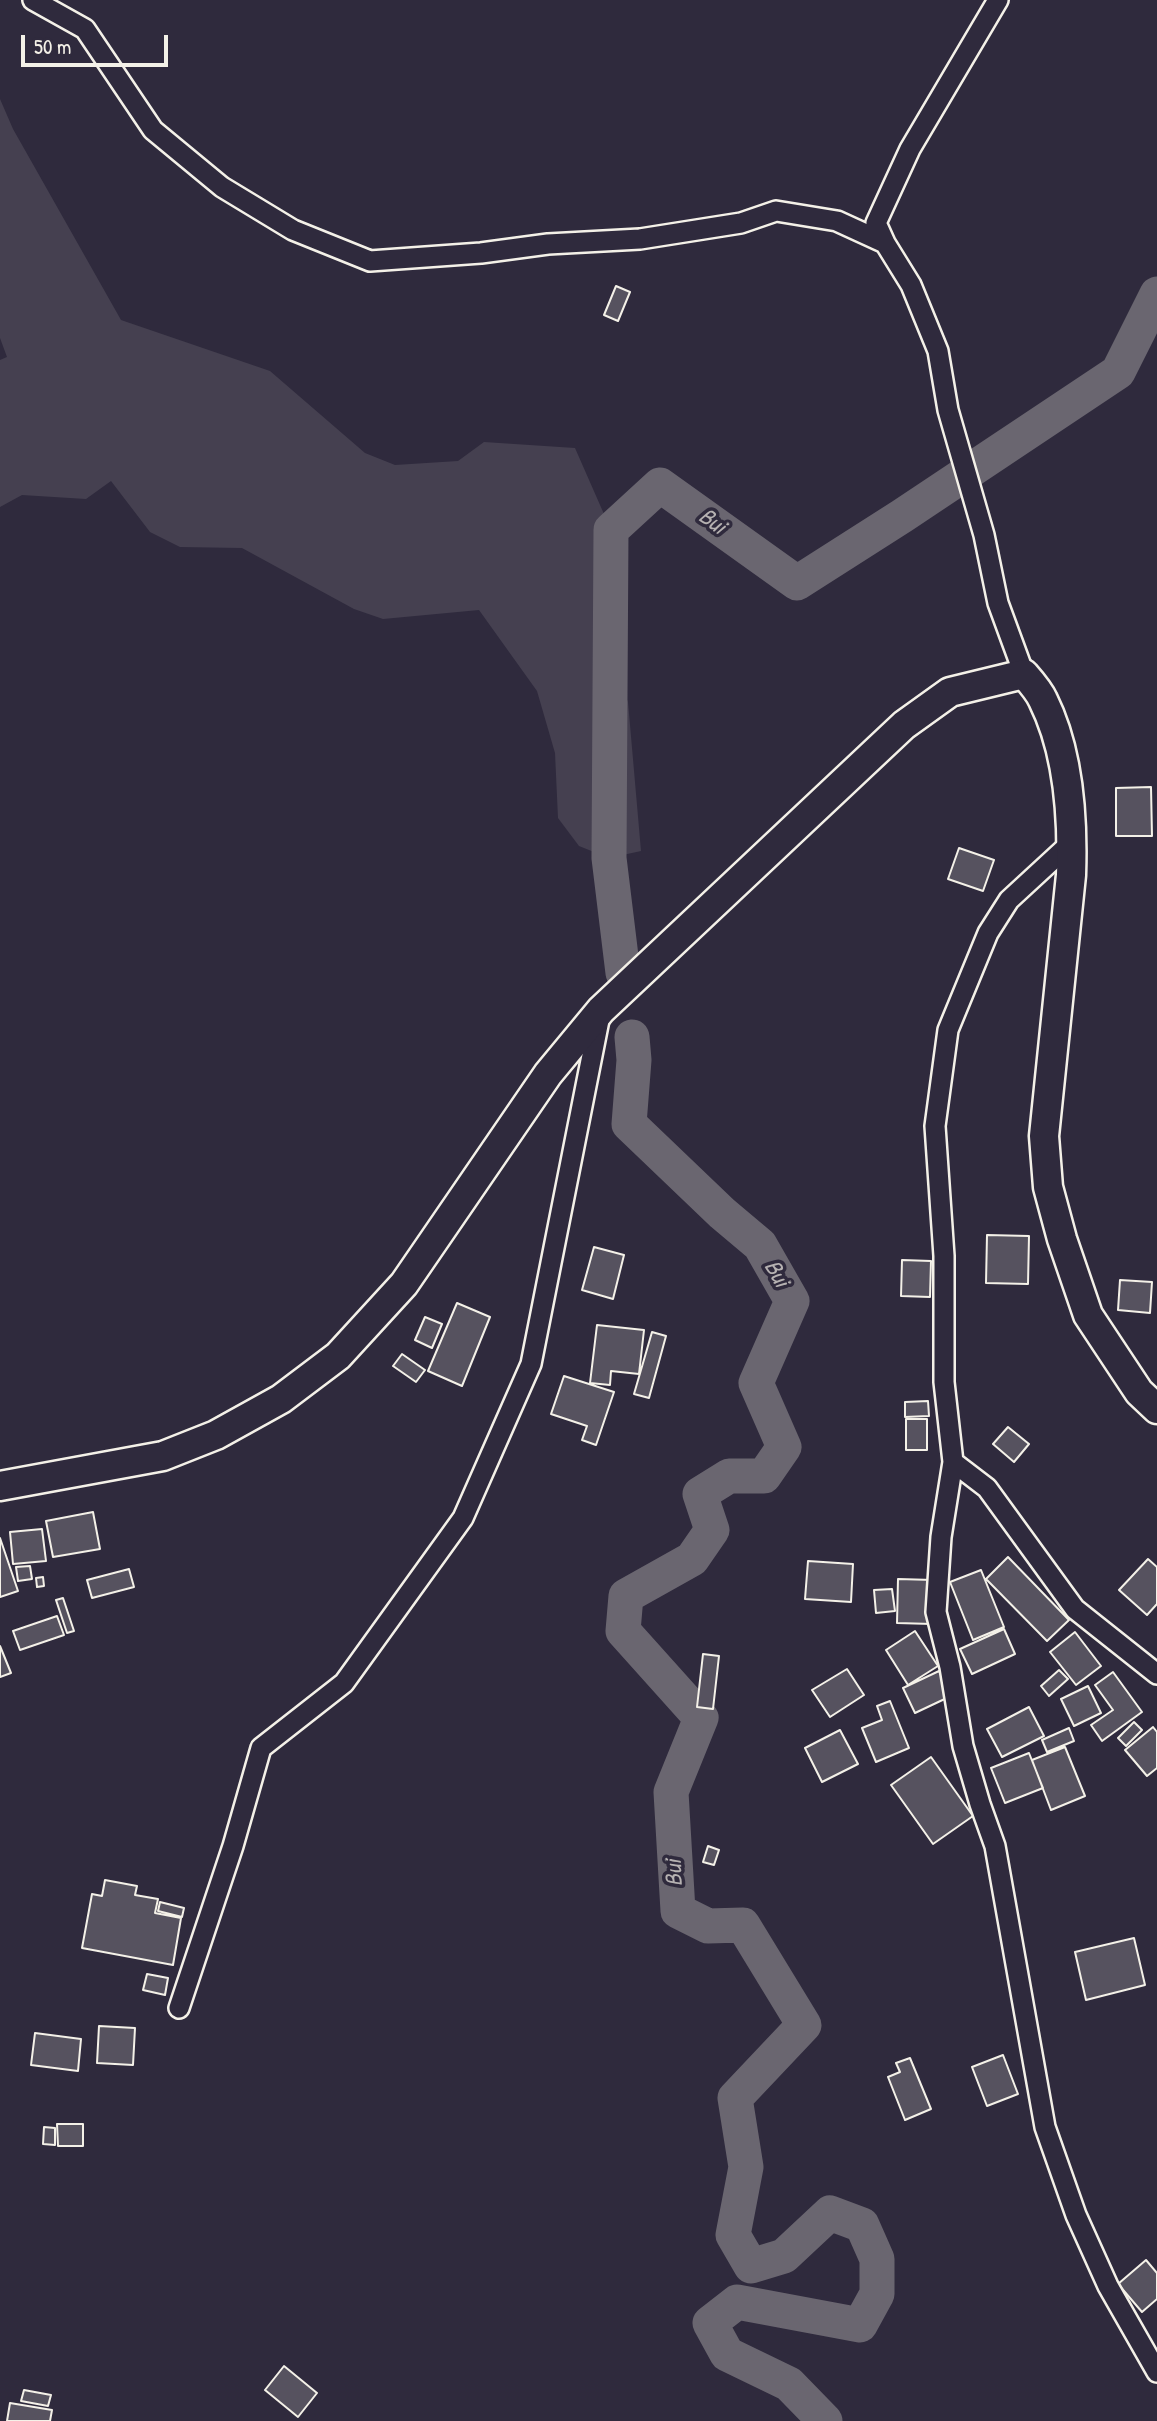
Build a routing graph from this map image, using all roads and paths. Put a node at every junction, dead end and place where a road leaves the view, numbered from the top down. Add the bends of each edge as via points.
1 (33, 0) edge
2 (68, 0) edge
3 (998, 0) edge
4 (85, 29) junction
5 (885, 243) junction
6 (1024, 674) junction
7 (1073, 841) junction
8 (601, 1010) junction
9 (1157, 1409) edge
10 (953, 1462) junction
11 (0, 1486) edge
12 (1157, 1674) edge
13 (180, 2008) dead end
14 (1157, 2372) edge

1 - 4 street
2 - 4 street
3 - 5 street via 910,149 876,223
4 - 5 street via 153,130 212,179 293,230 370,261 640,239 741,223 776,211 837,221
5 - 6 street via 911,285 938,351 948,410 998,603
6 - 7 main road via 1043,699 1058,735
6 - 8 main road via 950,692 904,725
7 - 9 main road via 1044,1136 1048,1187 1088,1315 1139,1392
7 - 10 street via 1009,900 988,933 948,1030 935,1126 944,1256 944,1382
8 - 11 main road via 548,1074 404,1284 338,1356 281,1399 163,1456
8 - 13 street via 531,1364 463,1518 344,1683 261,1748
10 - 12 street via 987,1488 1075,1609
10 - 14 street via 936,1612 963,1746 995,1846 1045,2127 1092,2251

